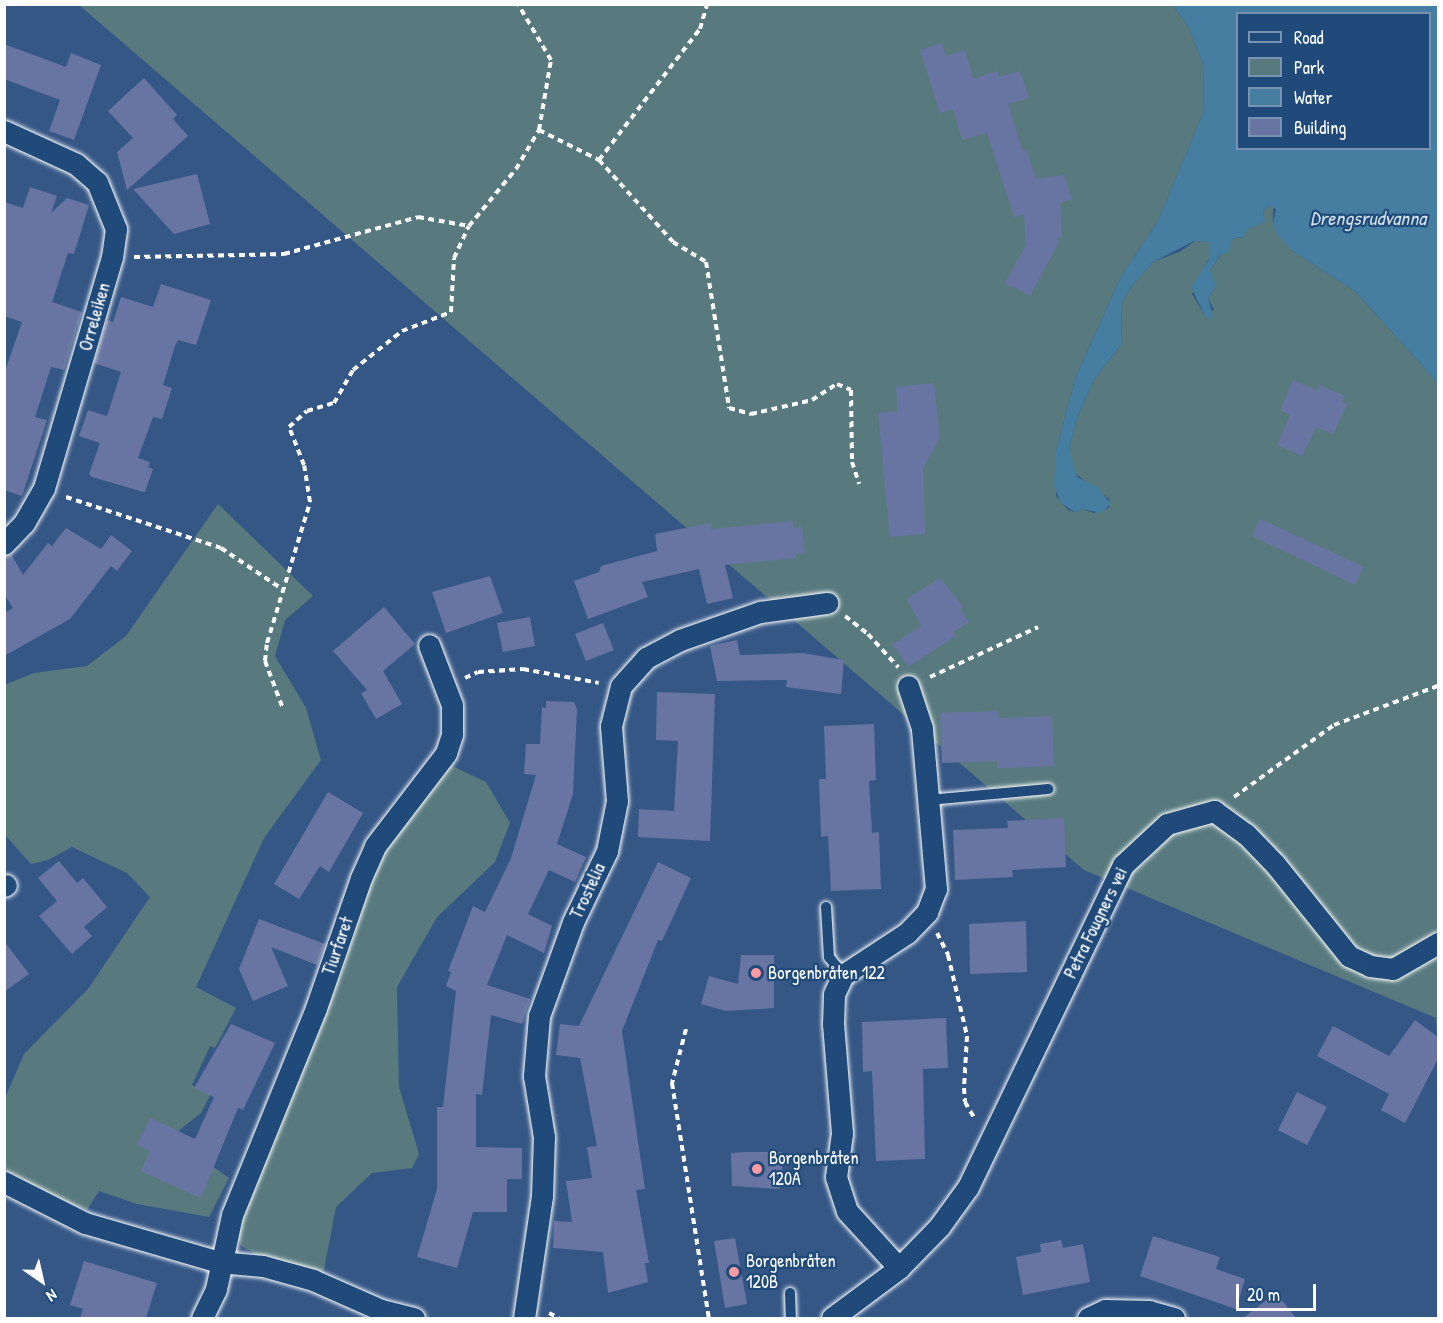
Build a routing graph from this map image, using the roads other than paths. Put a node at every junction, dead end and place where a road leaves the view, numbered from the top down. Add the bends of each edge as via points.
1 (4, 131) edge
2 (4, 544) edge
3 (827, 603) road end
4 (429, 645) dead end
5 (908, 687) road end
6 (1049, 789) dead end
7 (928, 800) junction
8 (826, 907) dead end
9 (1438, 943) edge
10 (843, 975) junction
11 (4, 1182) edge
12 (219, 1262) junction
13 (899, 1268) junction
14 (790, 1293) dead end
15 (202, 1318) edge
16 (414, 1318) edge
17 (524, 1318) edge
18 (792, 1318) edge
19 (832, 1318) edge
20 (1088, 1318) edge
21 (1174, 1318) edge

1 - 2 street, Orreleiken via 76,164 97,182 116,229 112,257 44,488 24,523
3 - 17 street, Trostelia via 760,612 680,640 646,658 621,687 611,726 617,801 607,851 573,922 539,1016 534,1076 544,1137 542,1196
4 - 12 street, Tiurfaret via 452,705 446,753 381,838 366,868 316,1008 240,1193
5 - 7 street via 922,728
6 - 7 lane
7 - 10 street via 936,889 927,912 908,933
8 - 10 lane via 829,957
9 - 13 street, Petra Fougners vei via 1394,969 1370,966 1349,956 1275,864 1246,834 1214,811 1167,824 1123,865 968,1187 939,1227
10 - 13 street via 834,994 842,1133 836,1177 847,1211 867,1238
11 - 12 street via 85,1223
12 - 15 street, Tiurfaret via 216,1289
12 - 16 street via 263,1266 314,1280 381,1310
13 - 19 street, Petra Fougners vei
14 - 18 lane
20 - 21 street via 1105,1310 1149,1311

